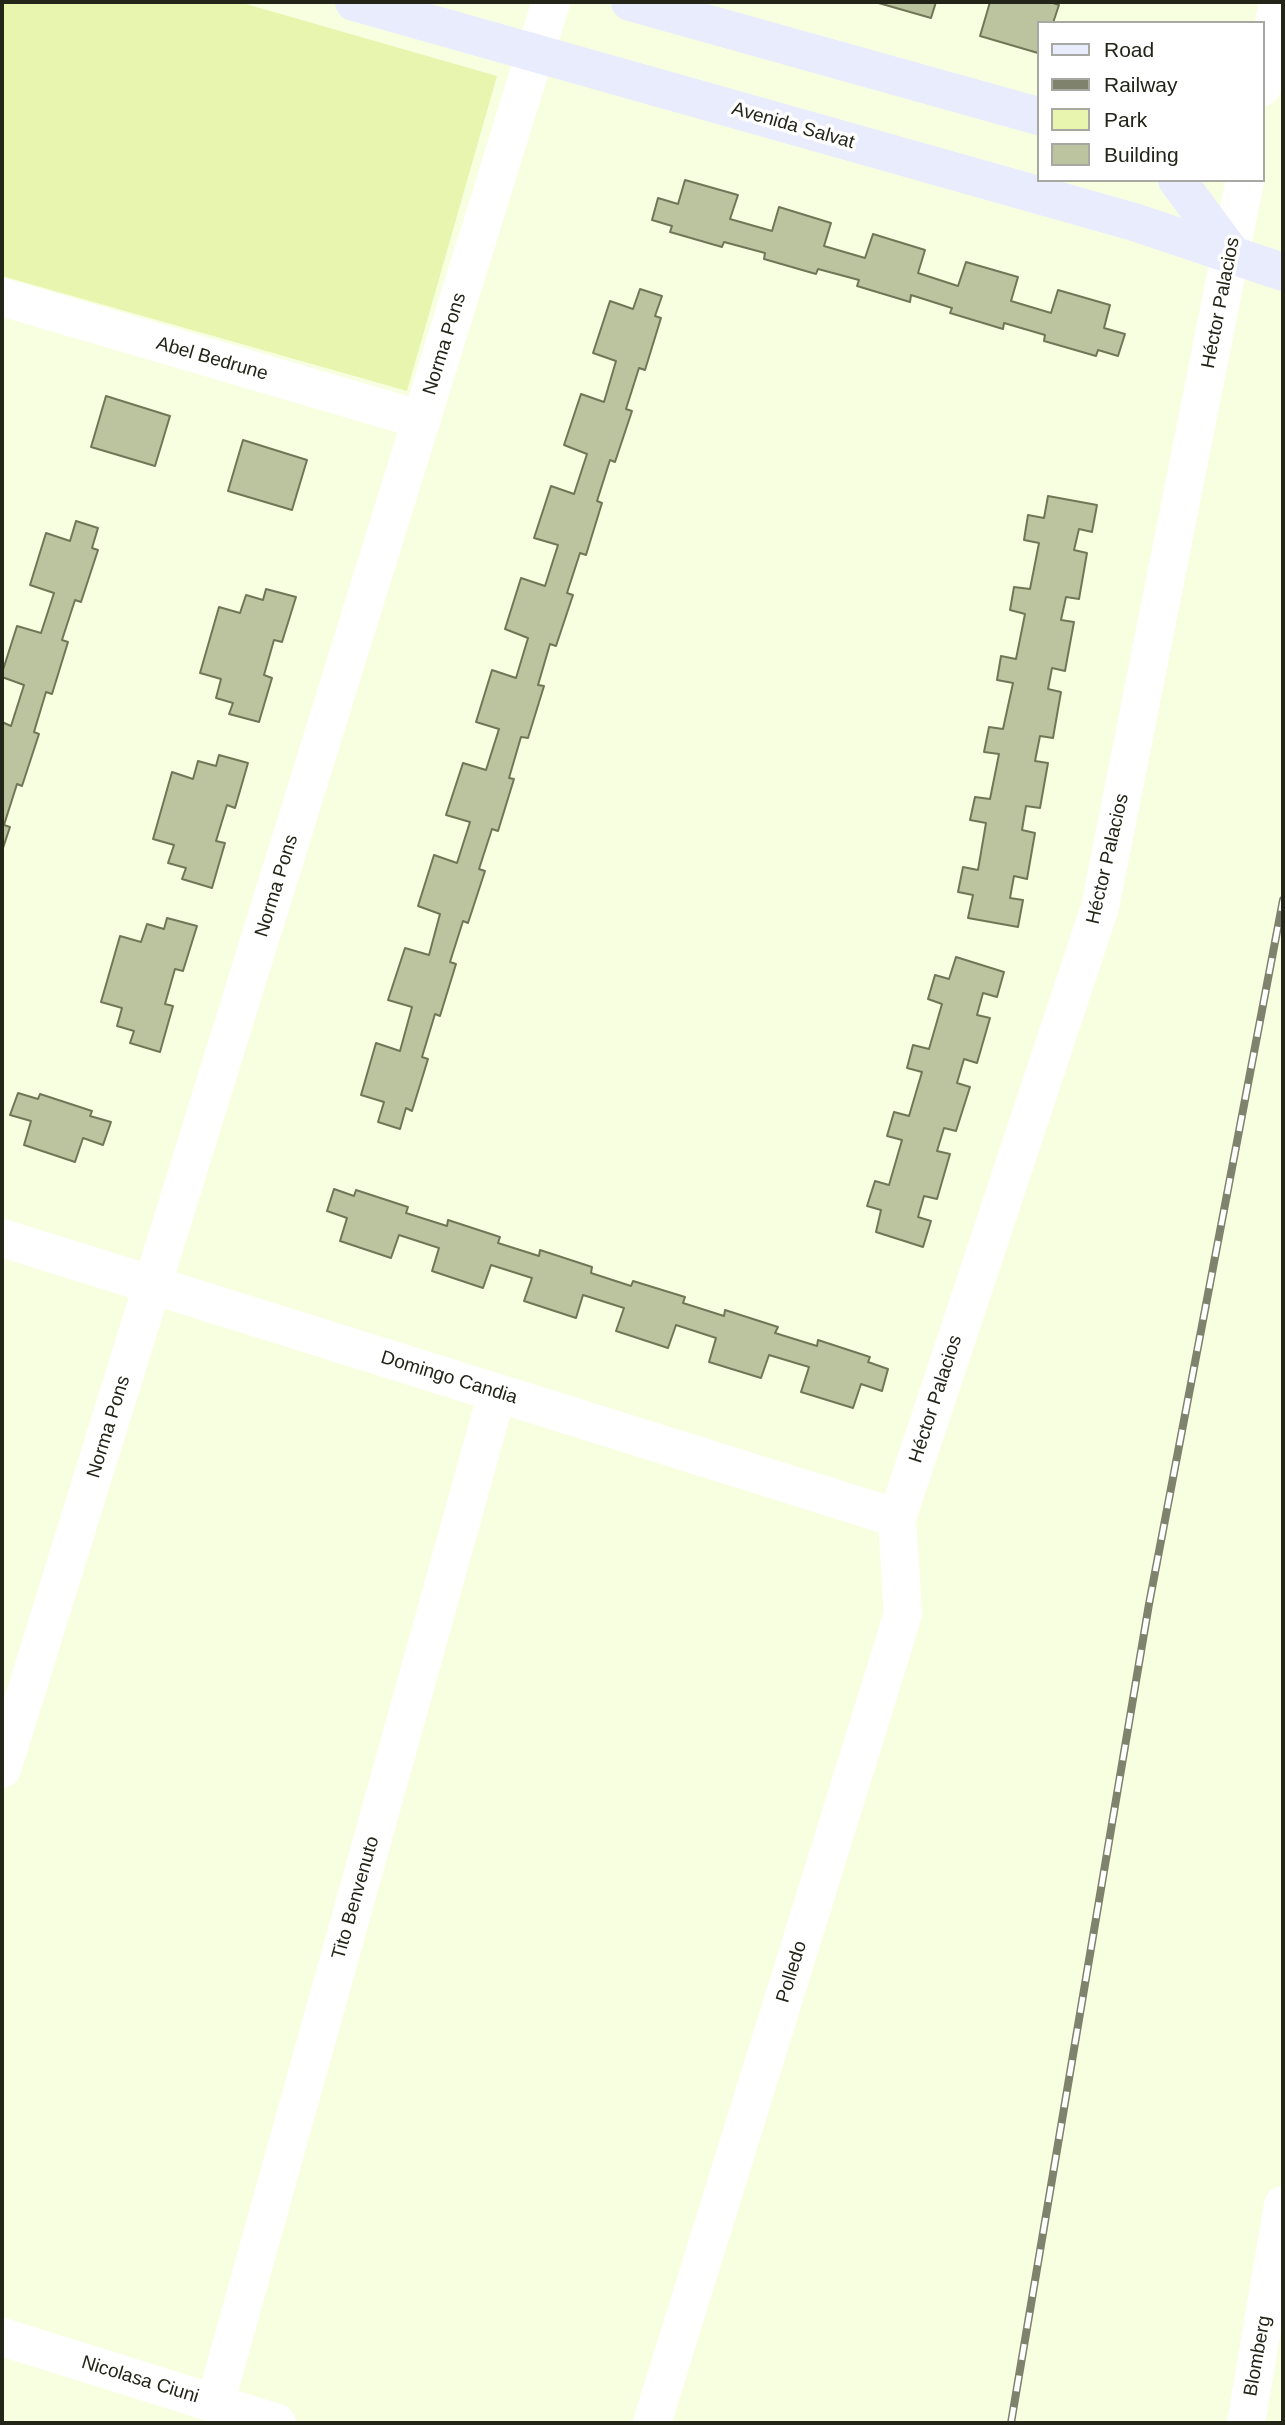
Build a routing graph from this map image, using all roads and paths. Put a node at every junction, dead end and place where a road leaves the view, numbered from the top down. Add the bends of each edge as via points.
1 (354, 2) edge
2 (551, 2) edge
3 (630, 2) edge
4 (1278, 2) edge
5 (535, 53) junction
6 (1264, 76) edge
7 (1036, 115) edge
8 (1178, 182) edge
9 (1245, 182) edge
10 (1231, 253) junction
11 (1283, 272) edge
12 (2, 297) edge
13 (422, 420) junction
14 (2, 1238) edge
15 (153, 1286) junction
16 (497, 1393) junction
17 (897, 1518) junction
18 (2, 1769) edge
19 (1283, 2205) edge
20 (2, 2337) edge
21 (215, 2403) junction
22 (277, 2423) edge
23 (652, 2423) edge
24 (1246, 2423) edge

1 - 5 street, Avenida Salvat
2 - 5 street, Norma Pons
3 - 7 street
4 - 6 street
5 - 10 street, Avenida Salvat
5 - 13 street, Norma Pons
8 - 10 street
9 - 10 street, Héctor Palacios
10 - 11 street, Avenida Salvat
10 - 17 street, Héctor Palacios via 1101,907
12 - 13 street, Abel Bedrune
13 - 15 street, Norma Pons
14 - 15 street, Domingo Candia
15 - 16 street, Domingo Candia
15 - 18 street, Norma Pons
16 - 17 street, Domingo Candia
16 - 21 street, Tito Benvenuto
17 - 23 street, Polledo via 903,1614
19 - 24 street, Blomberg
20 - 21 street, Nicolasa Ciuni
21 - 22 street, Nicolasa Ciuni

